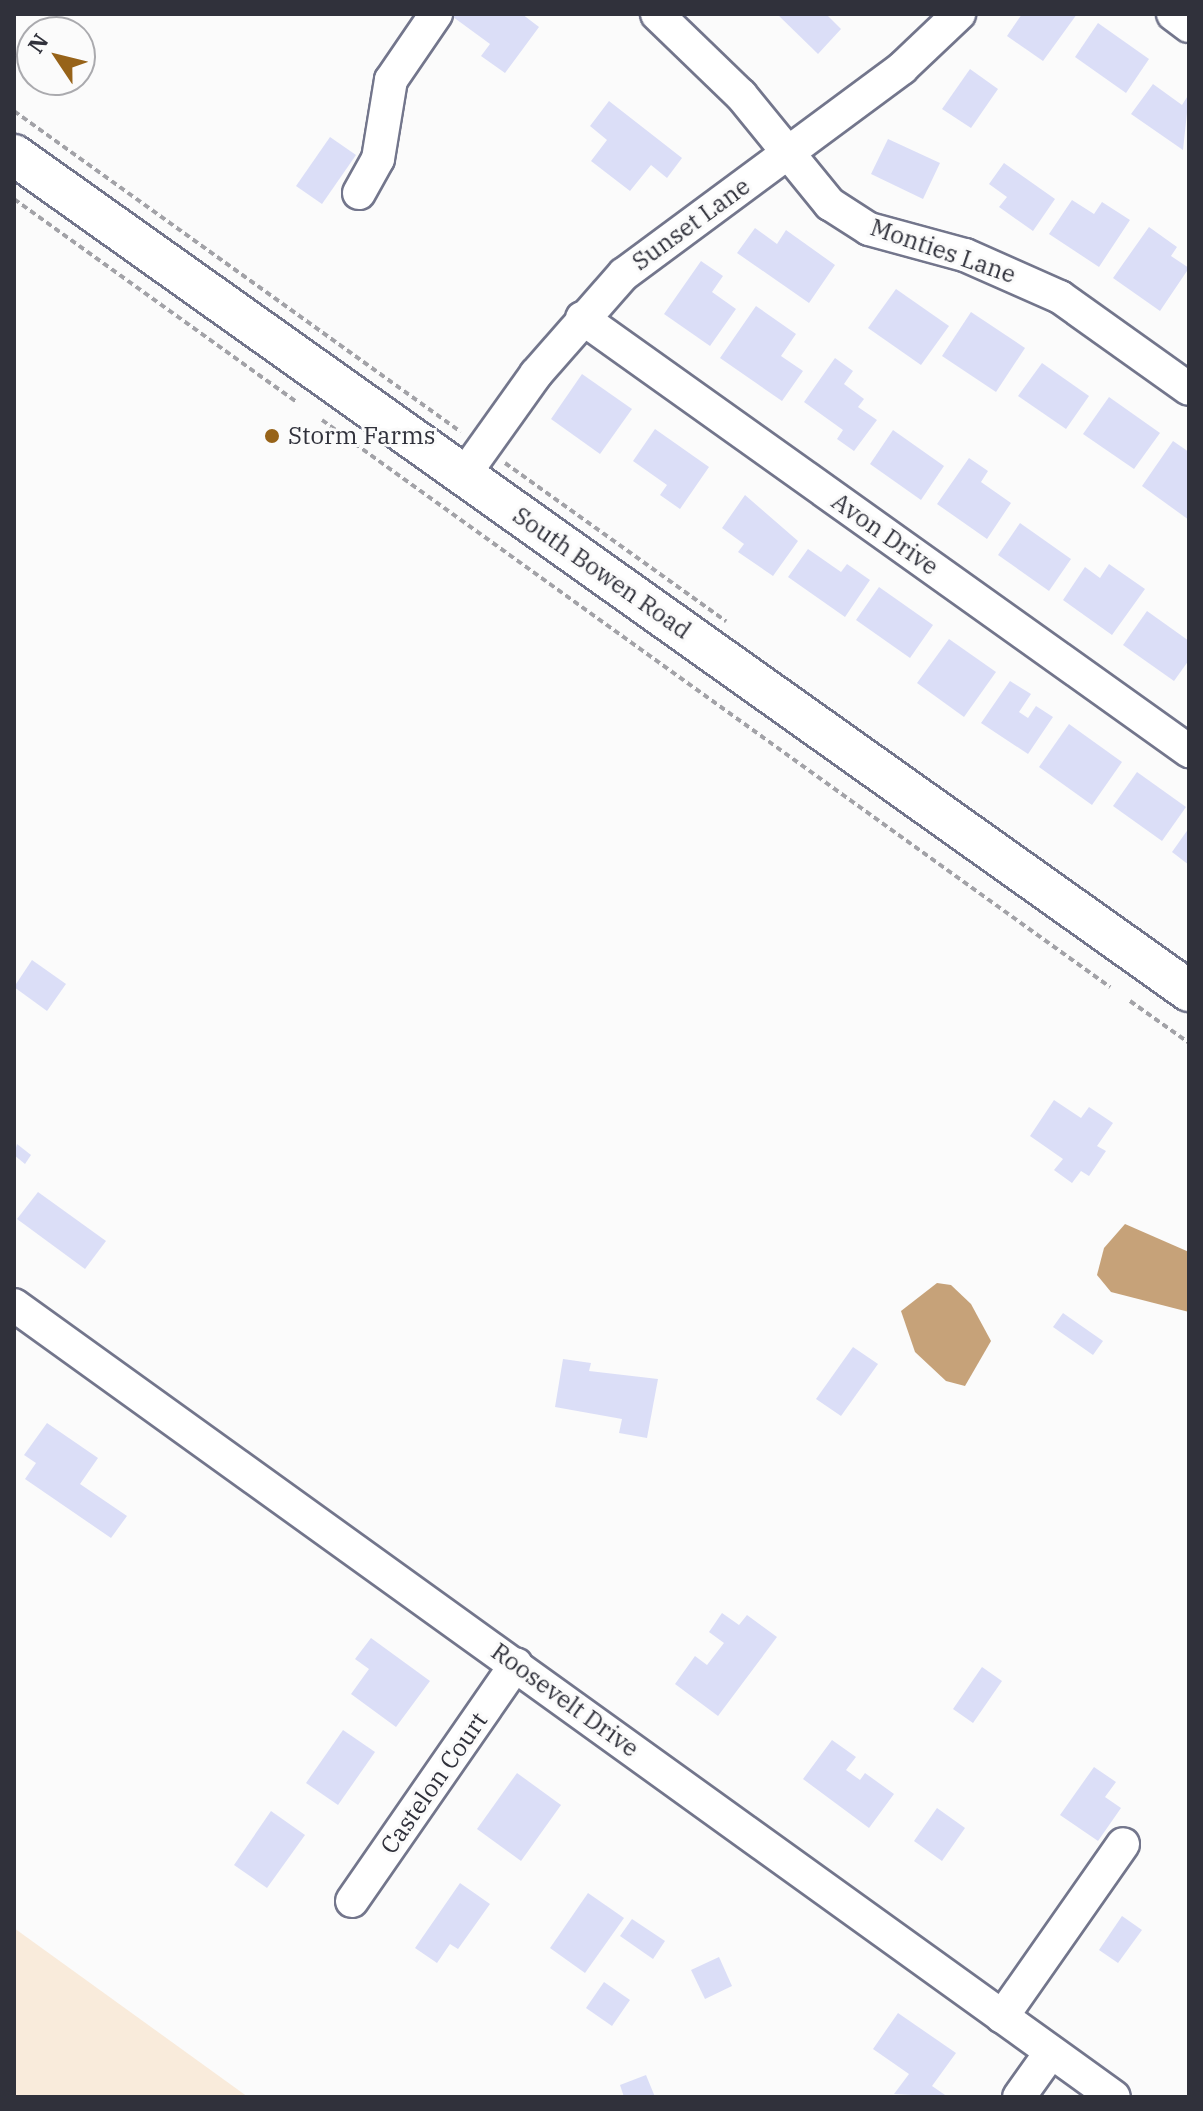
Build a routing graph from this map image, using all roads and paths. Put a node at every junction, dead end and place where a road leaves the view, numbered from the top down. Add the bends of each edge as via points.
1 (436, 14) edge
2 (657, 14) edge
3 (959, 14) edge
4 (1173, 14) edge
5 (1189, 26) edge
6 (14, 111) edge
7 (14, 155) edge
8 (785, 155) junction
9 (359, 193) dead end
10 (14, 199) edge
11 (582, 318) junction
12 (1189, 389) edge
13 (296, 402) dead end
14 (322, 420) dead end
15 (461, 432) dead end
16 (464, 475) junction
17 (1189, 751) edge
18 (1110, 987) dead end
19 (1189, 991) edge
20 (1130, 1001) dead end
21 (1189, 1043) edge
22 (14, 1305) edge
23 (516, 1664) junction
24 (1123, 1844) dead end
25 (352, 1901) dead end
26 (1002, 2017) junction
27 (1051, 2052) junction
28 (1019, 2097) edge
29 (1114, 2097) edge

1 - 9 street via 391,80 378,159
2 - 8 street, Monties Lane via 741,95
3 - 8 street, Sunset Lane via 902,68
4 - 5 street
6 - 15 path
7 - 16 main road, South Bowen Road
8 - 11 street, Sunset Lane via 624,274
8 - 12 street, Monties Lane via 830,204 869,229 965,255 1049,291
10 - 13 path
11 - 16 street, Sunset Lane
11 - 17 street, Avon Drive
14 - 18 path
16 - 19 main road, South Bowen Road
20 - 21 path
22 - 23 street, Roosevelt Drive
23 - 25 street, Castelon Court
23 - 26 street, Roosevelt Drive
24 - 26 street
26 - 27 street, Roosevelt Drive
27 - 28 street
27 - 29 street, Roosevelt Drive

